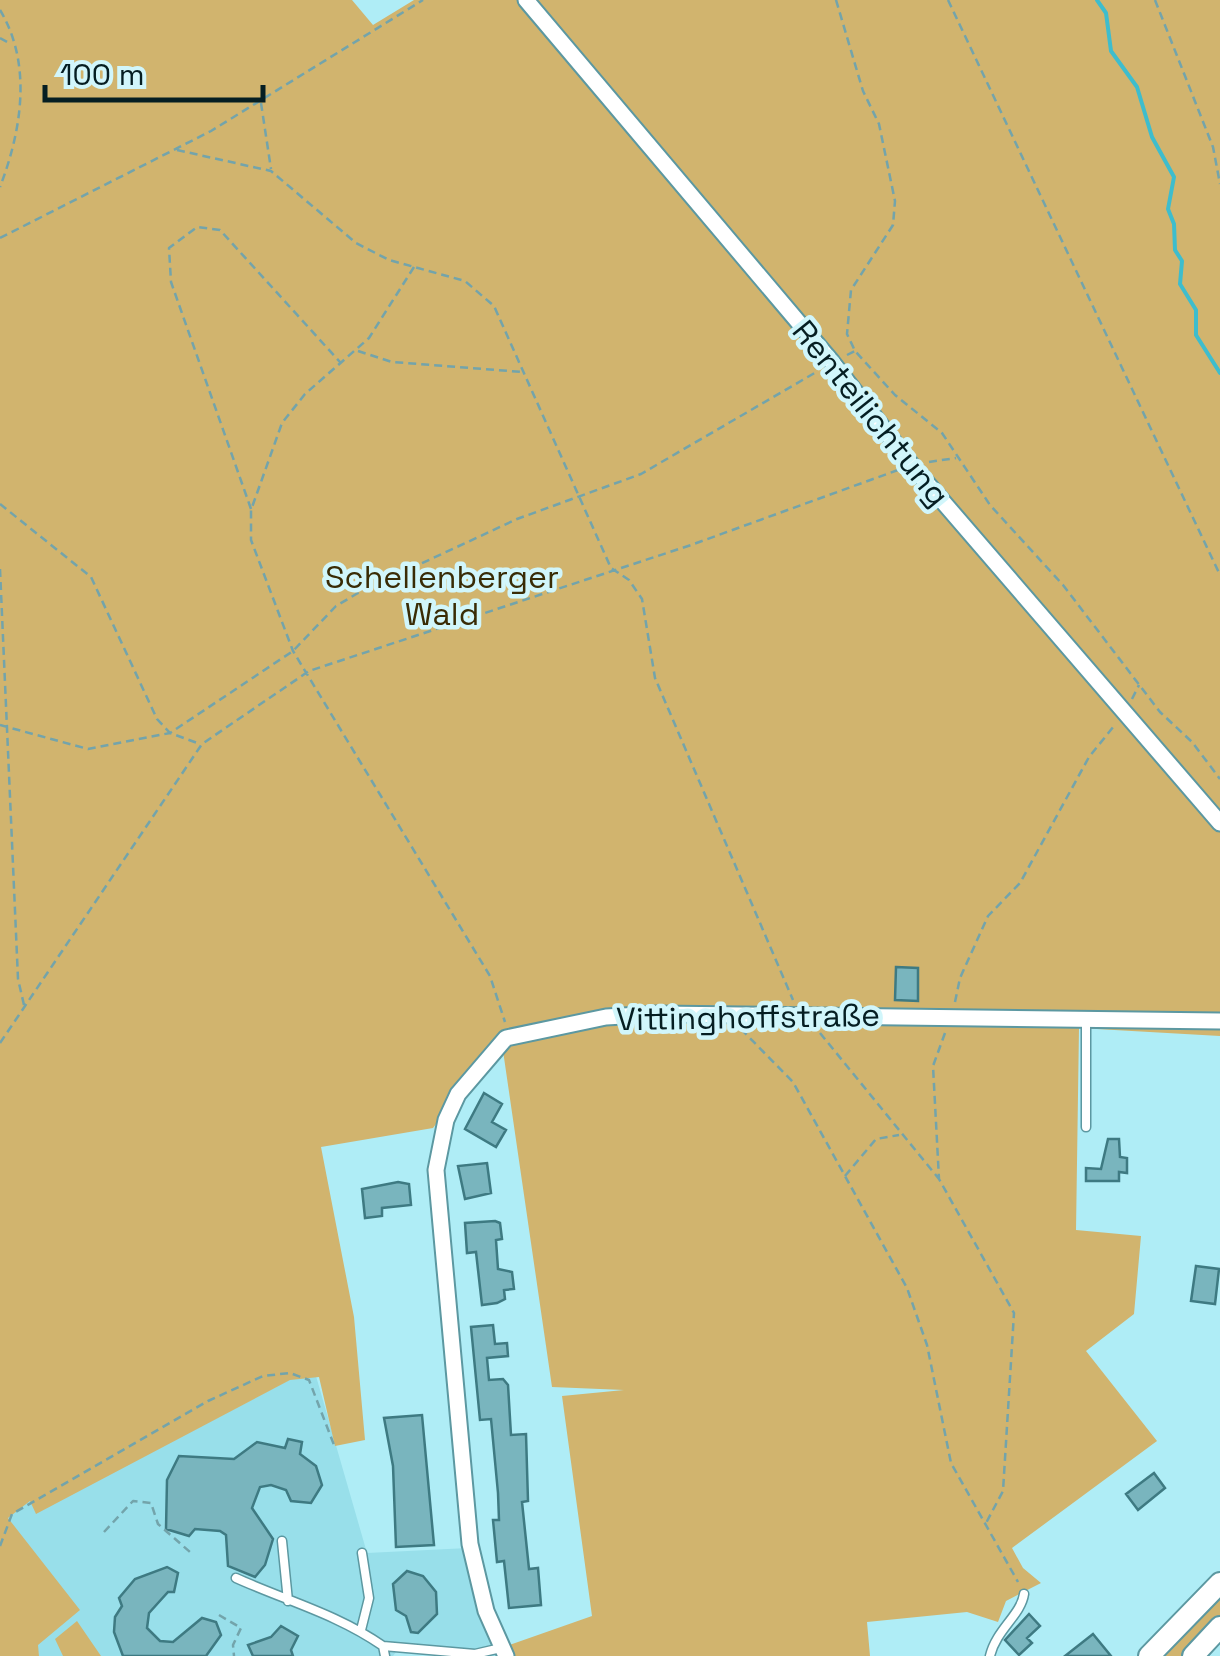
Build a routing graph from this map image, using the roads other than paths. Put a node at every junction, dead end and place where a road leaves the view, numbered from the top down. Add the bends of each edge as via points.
1 (526, 0) edge
2 (1220, 823) edge
3 (1086, 1019) junction
4 (1220, 1021) edge
5 (1086, 1127) dead end
6 (282, 1541) dead end
7 (362, 1553) dead end
8 (236, 1578) dead end
9 (1220, 1583) edge
10 (1024, 1594) road end
11 (288, 1602) junction
12 (1220, 1627) edge
13 (361, 1630) junction
14 (384, 1651) edge
15 (504, 1652) edge
16 (990, 1656) edge
17 (1149, 1656) edge
18 (1193, 1656) edge

1 - 2 street, Renteilichtung via 913,467
3 - 4 street, Vittinghoffstraße
3 - 5 lane
3 - 15 street, Vittinghoffstraße via 606,1017 506,1038 458,1094 436,1170 470,1544
6 - 11 lane
7 - 13 lane via 368,1598
8 - 11 lane
9 - 17 main road
10 - 16 lane
11 - 13 lane via 326,1611
12 - 18 main road
13 - 14 lane
14 - 15 lane

